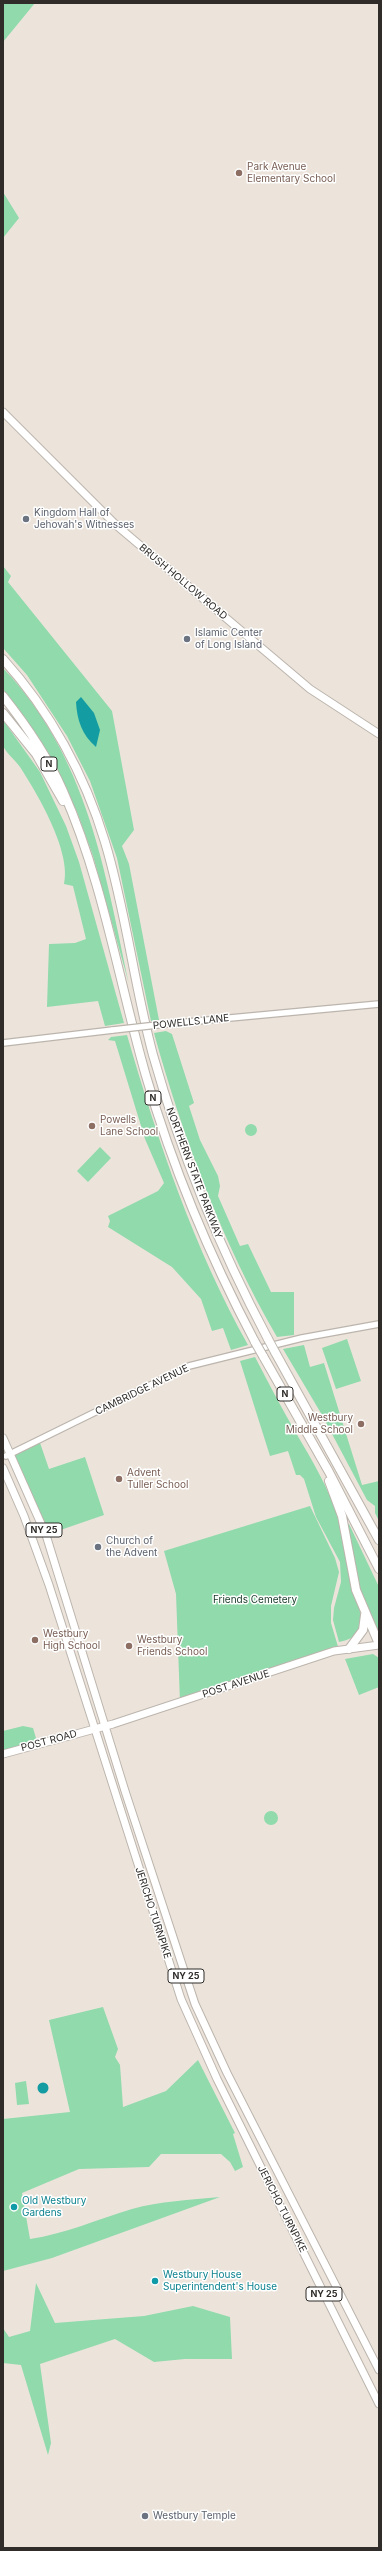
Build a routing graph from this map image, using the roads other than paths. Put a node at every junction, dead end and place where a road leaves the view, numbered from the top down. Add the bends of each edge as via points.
1 (3, 412) edge
2 (3, 653) edge
3 (3, 659) edge
4 (3, 696) edge
5 (3, 713) edge
6 (379, 734) edge
7 (72, 759) junction
8 (76, 824) junction
9 (379, 1004) edge
10 (3, 1043) edge
11 (379, 1324) edge
12 (3, 1438) edge
13 (8, 1455) junction
14 (320, 1456) junction
15 (3, 1468) edge
16 (354, 1492) junction
17 (379, 1528) edge
18 (379, 1540) edge
19 (379, 1569) edge
20 (61, 1581) junction
21 (49, 1585) junction
22 (365, 1613) junction
23 (379, 1644) edge
24 (349, 1649) junction
25 (105, 1726) junction
26 (95, 1728) junction
27 (3, 1754) edge
28 (379, 2370) edge
29 (379, 2404) edge

1 - 6 main road, BRUSH HOLLOW ROAD via 121,530 310,689
2 - 7 highway via 44,705 62,734
3 - 7 highway, NORTHERN STATE PARKWAY / N via 35,700
4 - 8 highway, NORTHERN STATE PARKWAY / N via 46,759 63,790
5 - 8 highway via 36,754
7 - 16 highway, NORTHERN STATE PARKWAY / N, bridge via 88,792 106,844 144,1020 175,1126 214,1227 268,1340
8 - 14 highway, NORTHERN STATE PARKWAY / N, bridge via 93,876 137,1043 165,1136 209,1249 255,1342
9 - 10 street, POWELLS LANE, bridge via 166,1024
11 - 13 street, CAMBRIDGE AVENUE via 302,1338 189,1366
12 - 13 main road, JERICHO TURNPIKE / NY 25
13 - 20 main road, JERICHO TURNPIKE / NY 25 via 40,1518
14 - 19 highway, NORTHERN STATE PARKWAY / N
14 - 22 highway via 340,1510 353,1579
15 - 21 main road, JERICHO TURNPIKE / NY 25
16 - 17 highway
16 - 18 highway, NORTHERN STATE PARKWAY / N
20 - 21 main road
20 - 25 main road, JERICHO TURNPIKE / NY 25
21 - 26 main road, JERICHO TURNPIKE / NY 25
22 - 23 highway
22 - 24 highway via 363,1630
23 - 24 main road, POST AVENUE
24 - 25 main road, POST AVENUE
25 - 26 main road, POST AVENUE
25 - 28 main road, JERICHO TURNPIKE / NY 25 via 195,2004 227,2073
26 - 27 main road, POST ROAD
26 - 29 main road, JERICHO TURNPIKE / NY 25 via 181,1999 217,2079

